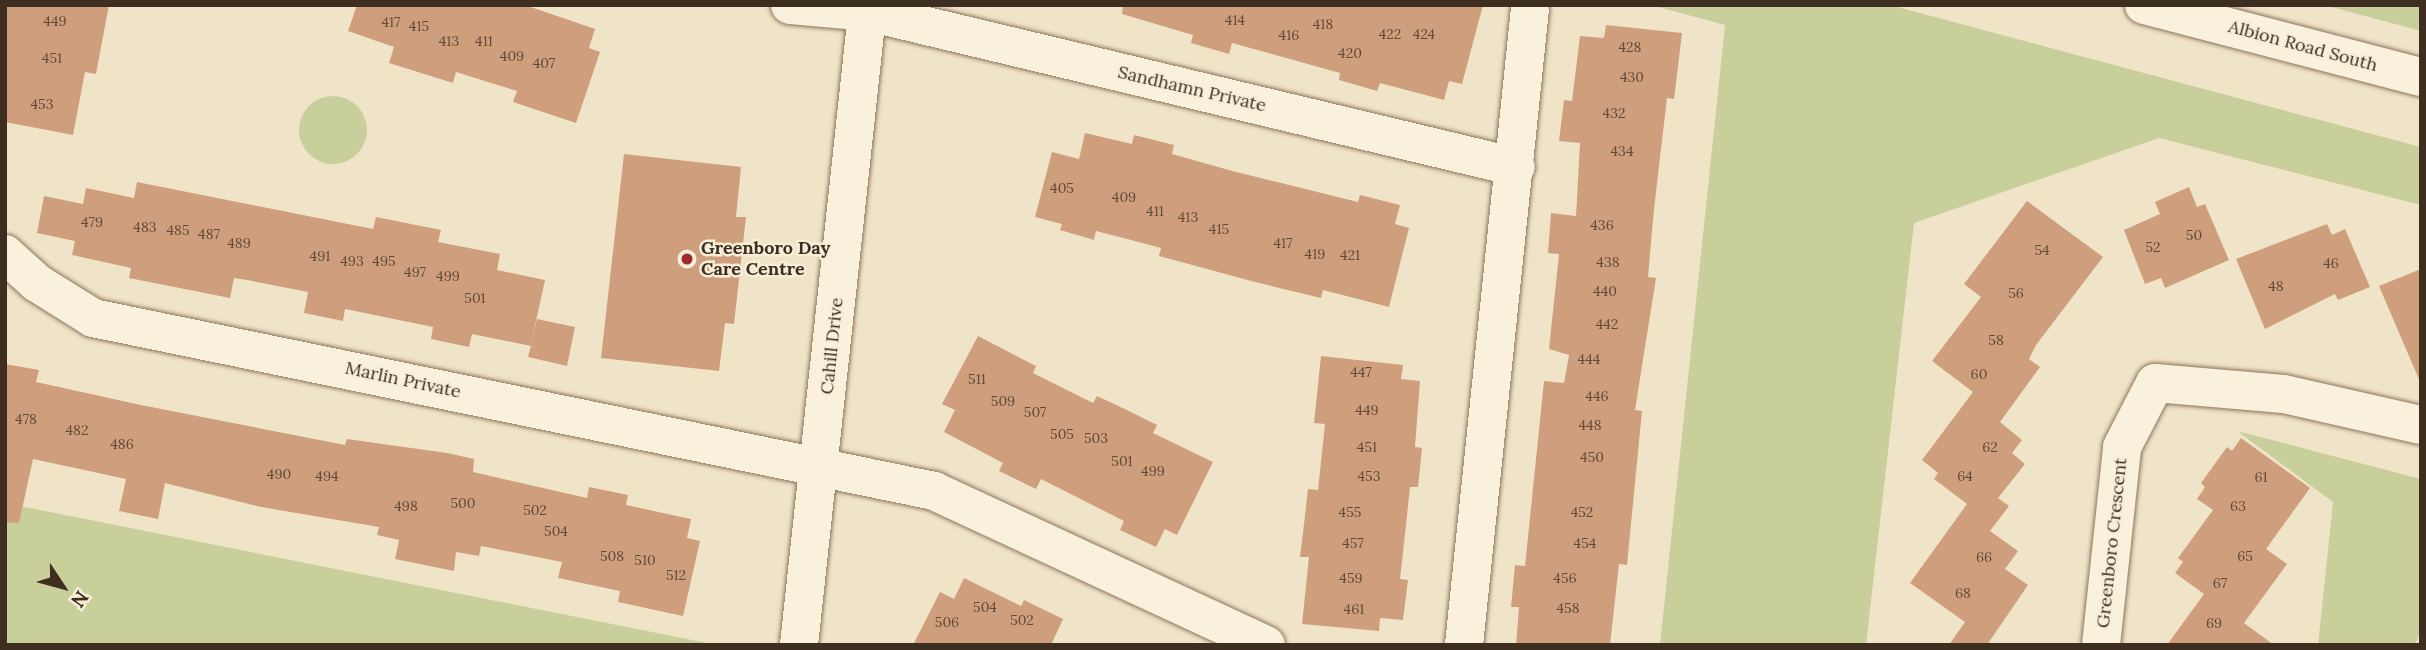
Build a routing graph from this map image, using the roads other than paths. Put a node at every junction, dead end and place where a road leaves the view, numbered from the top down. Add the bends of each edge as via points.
1 (790, 5) edge
2 (2144, 5) edge
3 (1530, 8) dead end
4 (868, 9) edge
5 (2421, 77) edge
6 (1516, 167) junction
7 (5, 254) edge
8 (2421, 425) edge
9 (820, 465) junction
10 (799, 645) edge
11 (1266, 645) edge
12 (1464, 645) edge
13 (2101, 645) edge

1 - 4 street
2 - 5 street, Albion Road South
3 - 6 street
4 - 6 street, Sandhamn Private
4 - 9 street, Cahill Drive
6 - 12 street
7 - 9 street, Marlin Private via 37,283 93,318
8 - 13 street, Greenboro Crescent via 2284,394 2155,383 2122,447
9 - 10 street, Cahill Drive
9 - 11 street via 946,495

